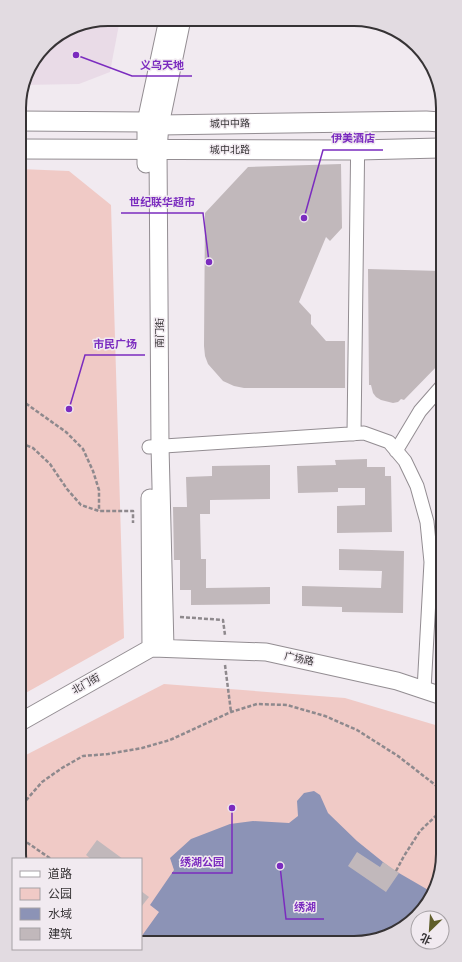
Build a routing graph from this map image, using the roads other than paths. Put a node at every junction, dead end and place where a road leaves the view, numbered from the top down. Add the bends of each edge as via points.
1 (167, 26) edge
2 (180, 26) edge
3 (26, 122) edge
4 (358, 122) junction
5 (436, 122) edge
6 (153, 124) junction
7 (436, 148) edge
8 (26, 149) edge
9 (152, 149) junction
10 (358, 150) junction
11 (436, 393) edge
12 (354, 434) junction
13 (155, 447) junction
14 (396, 451) junction
15 (158, 648) junction
16 (424, 690) junction
17 (436, 694) edge
18 (26, 719) edge

1 - 6 street, 南门街
2 - 6 street, 南门街
3 - 6 main road, 城中中路
4 - 5 main road, 城中中路
4 - 6 main road, 城中中路
4 - 10 street
6 - 9 street, 南门街
7 - 10 main road, 城中北路
8 - 9 main road, 城中北路
9 - 10 main road, 城中北路
9 - 13 street, 南门街
10 - 12 street
11 - 14 street via 420,412
12 - 13 street
12 - 14 street via 364,433 389,442
13 - 15 street, 南门街
14 - 16 street via 405,461 417,486 427,522 431,562
15 - 16 street, 广场路 via 266,652 397,681
15 - 18 street, 北门街
16 - 17 street, 广场路

